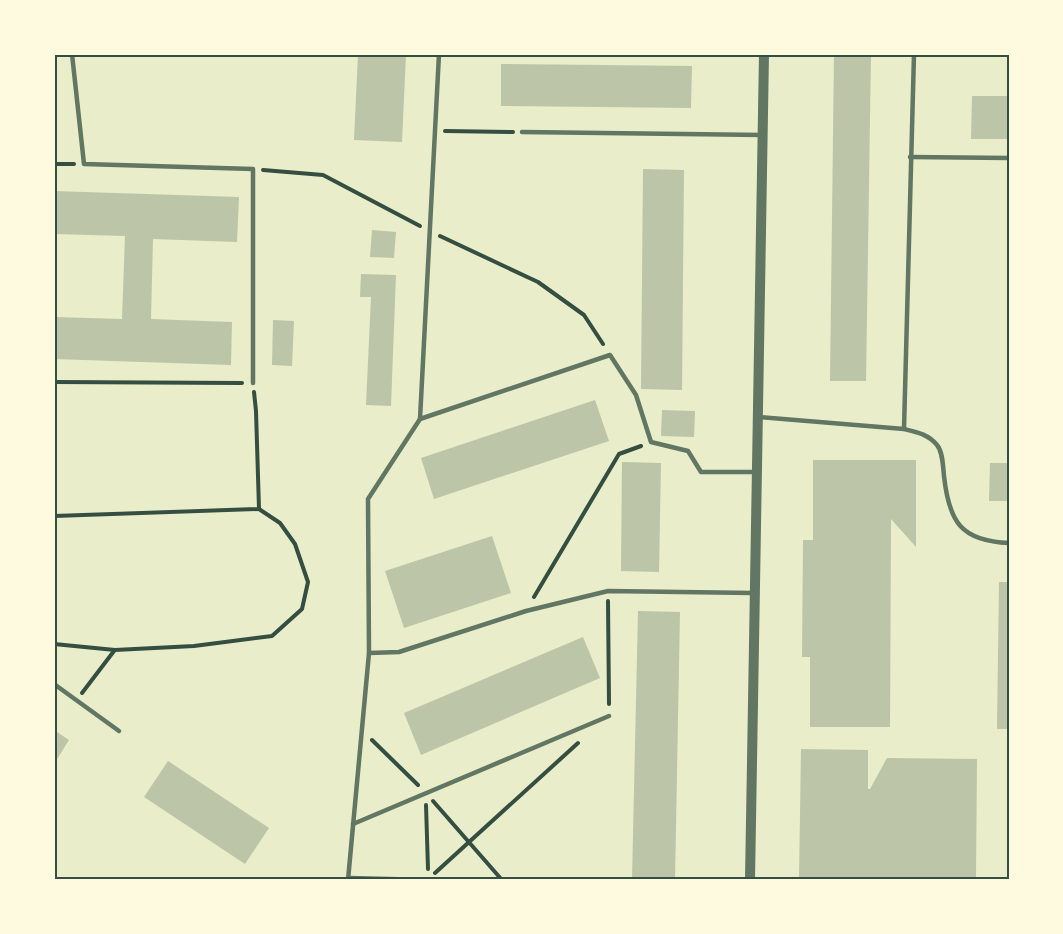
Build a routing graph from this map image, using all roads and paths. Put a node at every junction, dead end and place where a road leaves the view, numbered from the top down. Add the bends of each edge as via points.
1 (72, 54) edge
2 (439, 54) edge
3 (764, 54) edge
4 (914, 54) edge
5 (435, 131) junction
6 (522, 132) joint
7 (762, 135) junction
8 (910, 157) junction
9 (1009, 158) edge
10 (54, 164) edge
11 (84, 164) junction
12 (253, 169) junction
13 (429, 231) junction
14 (610, 355) junction
15 (54, 382) edge
16 (253, 383) junction
17 (758, 417) junction
18 (420, 419) junction
19 (904, 429) junction
20 (651, 442) junction
21 (757, 472) junction
22 (260, 509) junction
23 (54, 516) edge
24 (1009, 543) edge
25 (756, 593) junction
26 (525, 611) junction
27 (54, 644) edge
28 (115, 650) junction
29 (369, 653) junction
30 (54, 684) edge
31 (78, 701) junction
32 (609, 716) dead end
33 (119, 731) dead end
34 (426, 793) junction
35 (353, 824) junction
36 (348, 879) edge
37 (428, 880) edge
38 (750, 880) edge

1 - 11 lane
2 - 5 lane
3 - 7 street
4 - 8 lane
5 - 6 path
5 - 13 lane
6 - 7 lane
7 - 17 street
8 - 9 lane
8 - 19 lane
10 - 11 path
11 - 12 lane
12 - 13 path via 323,176
12 - 16 lane
13 - 14 path via 537,282 584,315
13 - 18 lane
14 - 18 lane
14 - 20 lane via 636,395
15 - 16 path
16 - 22 path
17 - 19 lane
17 - 21 street
18 - 29 lane via 368,499
19 - 24 lane via 924,434 938,446 949,507 961,528 980,540
20 - 21 lane via 688,451 701,472
20 - 26 path via 619,454
21 - 25 street
22 - 23 path
22 - 28 path via 280,523 296,544 308,582 302,609 272,636 194,646
25 - 26 lane via 608,591
25 - 38 street
26 - 29 lane via 399,652
27 - 28 path
28 - 31 path
29 - 35 lane
30 - 31 lane
31 - 33 lane
32 - 34 lane
34 - 35 lane
34 - 37 path
35 - 36 lane
36 - 37 lane

